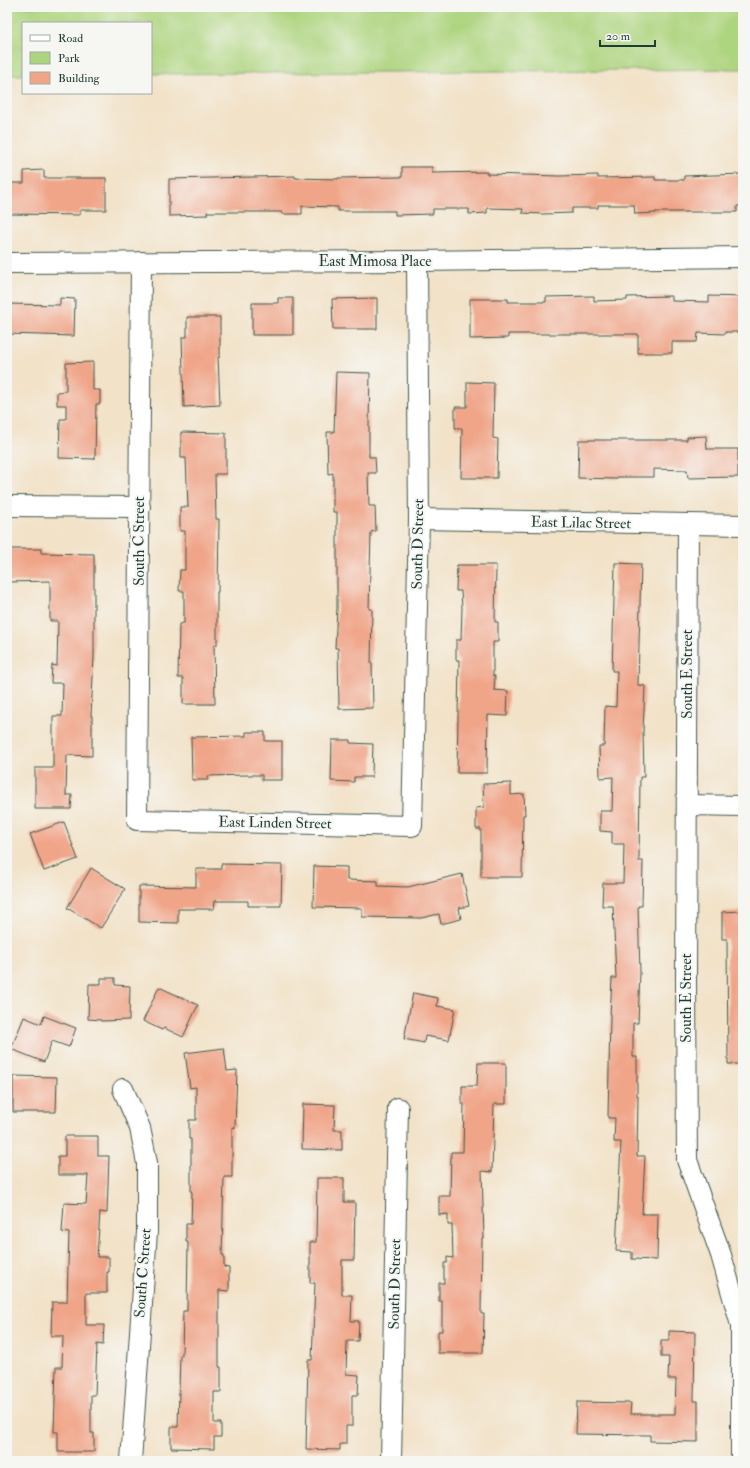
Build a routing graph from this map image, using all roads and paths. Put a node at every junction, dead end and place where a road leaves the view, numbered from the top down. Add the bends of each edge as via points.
1 (743, 257) edge
2 (417, 261) junction
3 (141, 262) junction
4 (7, 263) edge
5 (7, 506) edge
6 (140, 507) junction
7 (418, 519) junction
8 (688, 525) junction
9 (743, 525) edge
10 (686, 805) junction
11 (743, 806) edge
12 (137, 820) joint
13 (412, 826) joint
14 (123, 1088) dead end
15 (398, 1108) dead end
16 (131, 1461) edge
17 (391, 1461) edge
18 (741, 1461) edge

1 - 2 street, East Mimosa Place
2 - 3 street, East Mimosa Place
2 - 7 street, South D Street
3 - 4 street, East Mimosa Place
3 - 6 street, South C Street
5 - 6 street
6 - 12 street, South C Street
7 - 8 street, East Lilac Street
7 - 13 street, South D Street
8 - 9 street, East Lilac Street
8 - 10 street, South E Street
10 - 11 street
10 - 18 street, South E Street via 687,1160 721,1255 741,1325
12 - 13 street, East Linden Street
14 - 16 street, South C Street via 140,1128 147,1163 147,1232
15 - 17 street, South D Street

